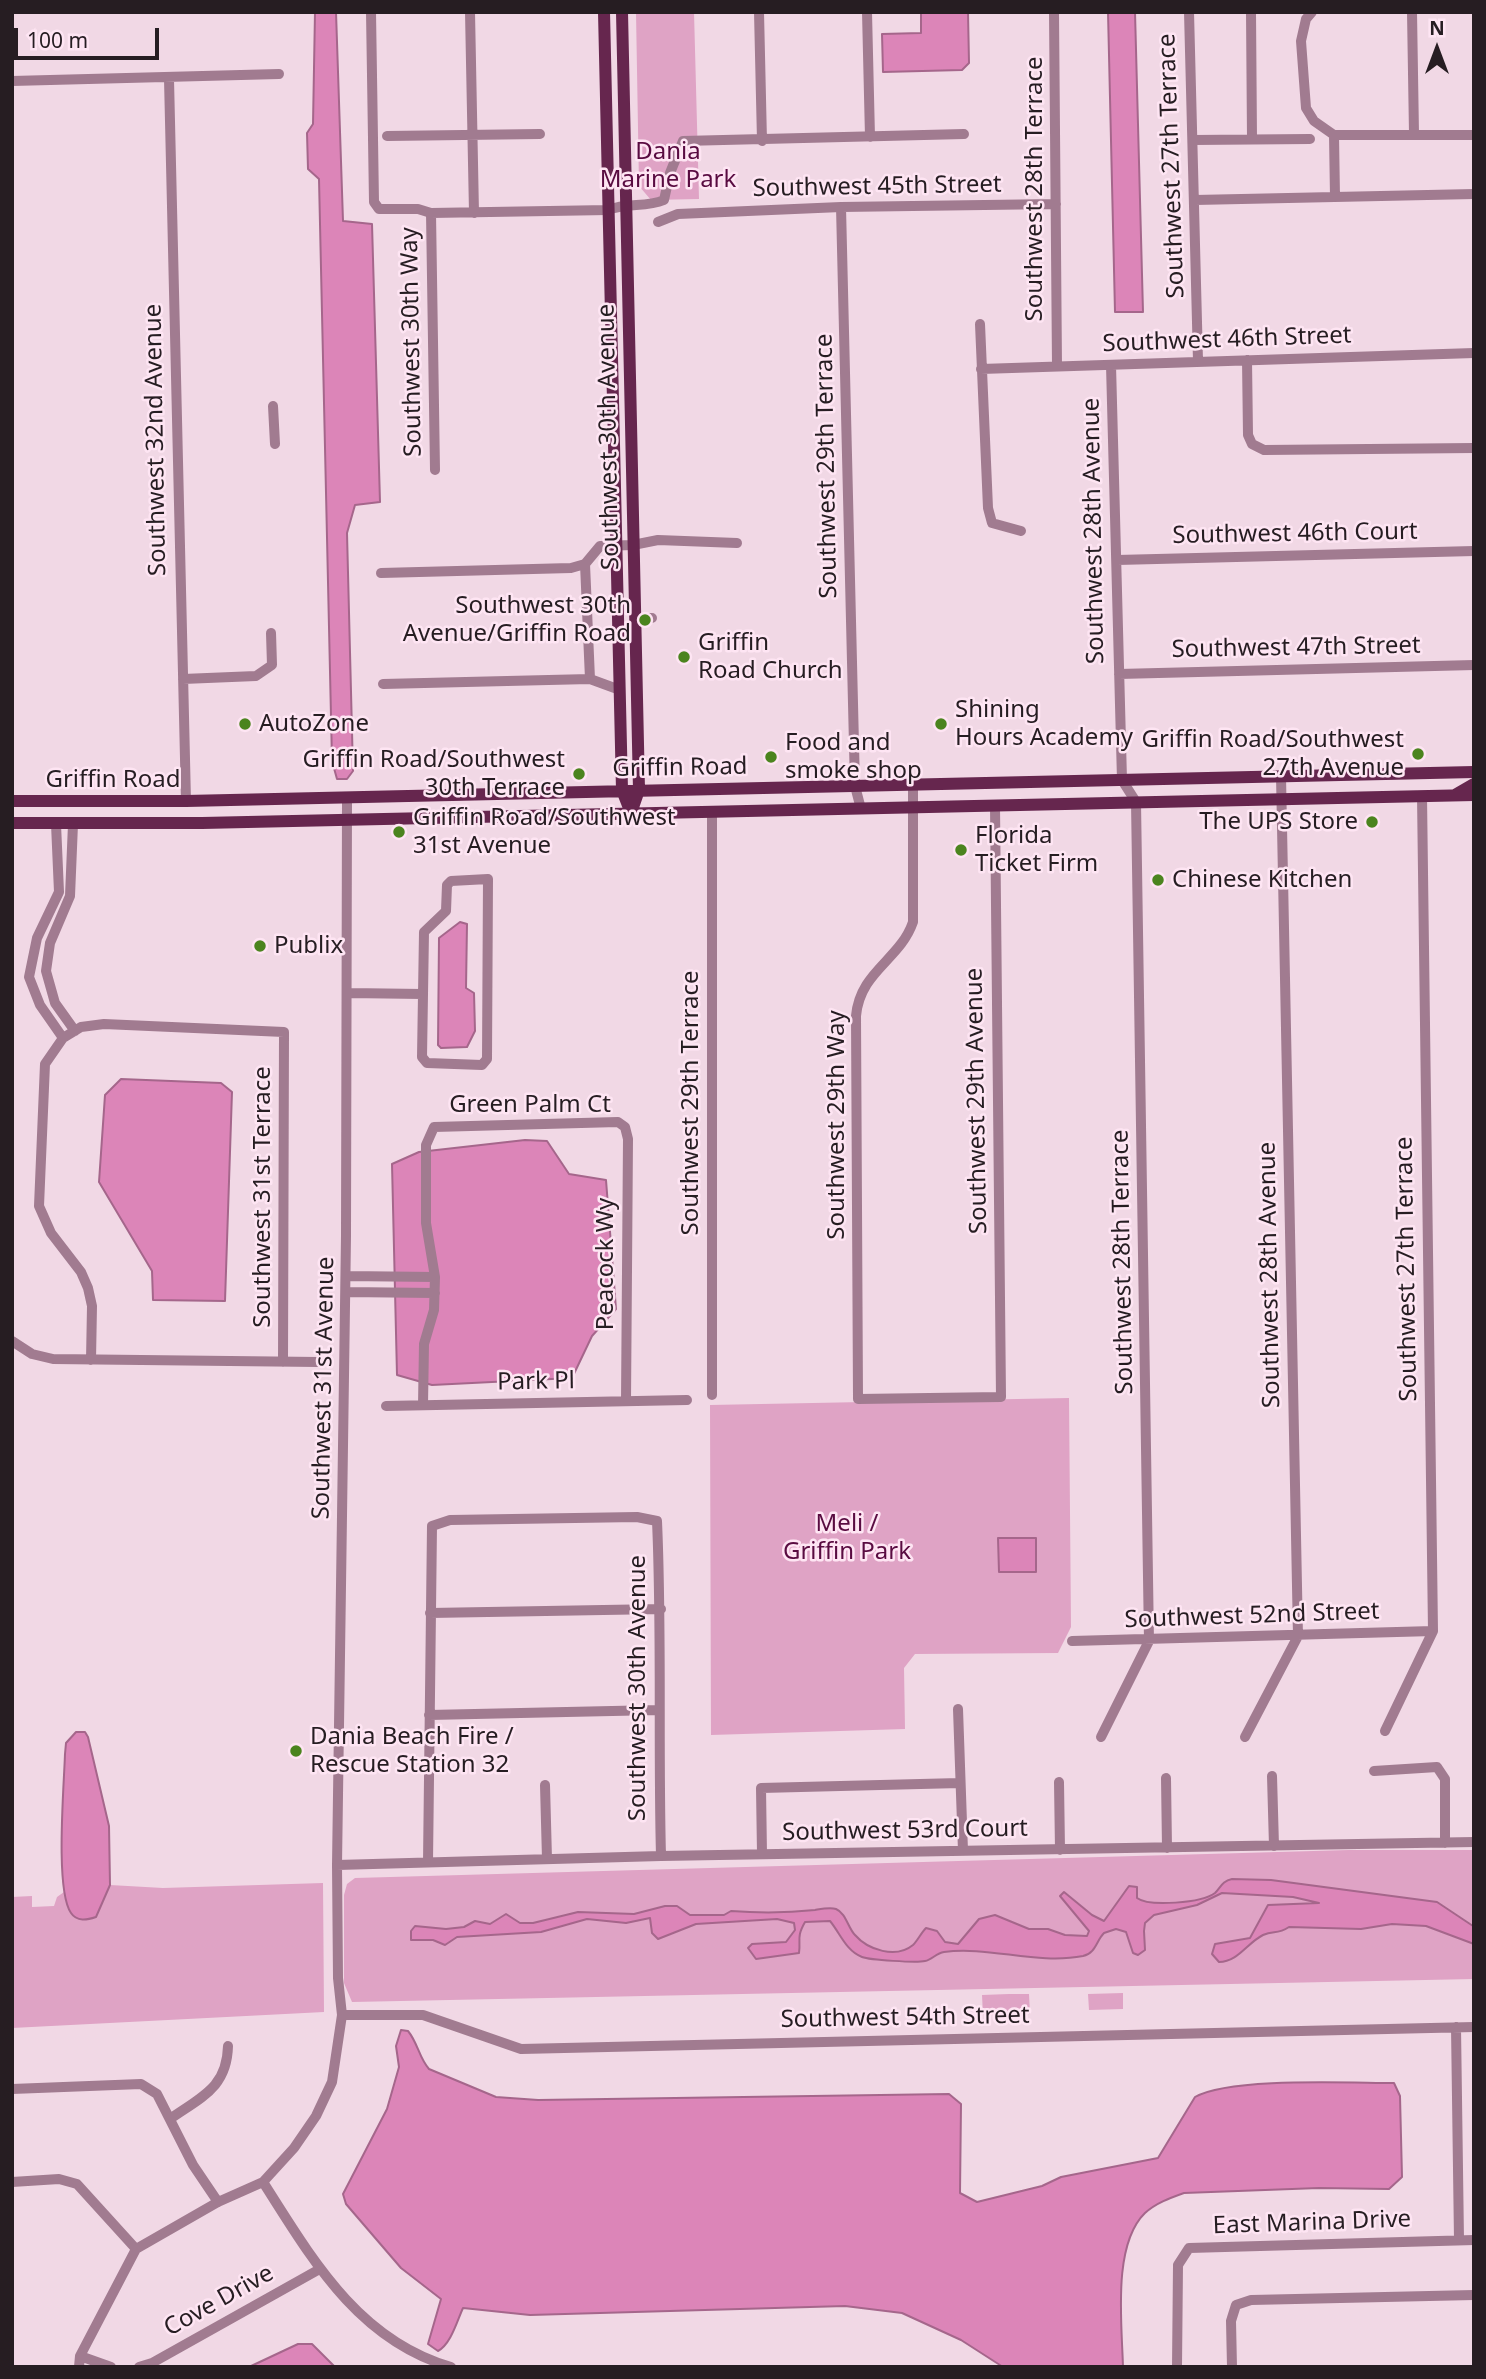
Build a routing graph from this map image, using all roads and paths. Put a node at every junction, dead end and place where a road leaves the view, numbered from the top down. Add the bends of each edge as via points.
1 (371, 12) edge
2 (470, 12) edge
3 (604, 12) edge
4 (622, 12) edge
5 (759, 12) edge
6 (867, 12) edge
7 (1054, 12) edge
8 (1189, 12) edge
9 (1251, 12) edge
10 (1312, 12) edge
11 (1412, 12) edge
12 (279, 74) dead end
13 (169, 79) junction
14 (12, 81) edge
15 (540, 134) dead end
16 (964, 134) dead end
17 (1415, 134) junction
18 (473, 135) junction
19 (1334, 135) junction
20 (1474, 135) edge
21 (387, 136) dead end
22 (870, 137) junction
23 (1193, 139) junction
24 (1252, 139) junction
25 (1310, 139) dead end
26 (762, 141) junction
27 (1474, 194) edge
28 (1335, 198) junction
29 (1195, 200) junction
30 (625, 203) junction
31 (1056, 204) junction
32 (841, 206) junction
33 (608, 210) junction
34 (474, 213) junction
35 (431, 214) junction
36 (658, 222) dead end
37 (979, 324) dead end
38 (1474, 353) edge
39 (1247, 360) junction
40 (1198, 361) junction
41 (1111, 365) junction
42 (1057, 366) junction
43 (981, 369) junction
44 (273, 406) dead end
45 (275, 444) dead end
46 (1474, 448) edge
47 (435, 470) dead end
48 (1021, 531) dead end
49 (737, 543) dead end
50 (633, 545) junction
51 (617, 546) junction
52 (1474, 551) edge
53 (1117, 560) junction
54 (586, 564) junction
55 (381, 573) dead end
56 (635, 618) junction
57 (652, 618) dead end
58 (271, 633) dead end
59 (1474, 665) edge
60 (1119, 674) junction
61 (590, 678) junction
62 (183, 679) junction
63 (383, 684) dead end
64 (620, 690) junction
65 (1474, 772) edge
66 (1281, 776) junction
67 (1122, 780) junction
68 (1474, 784) edge
69 (913, 785) junction
70 (855, 786) junction
71 (621, 790) junction
72 (639, 790) junction
73 (1474, 795) edge
74 (1422, 796) junction
75 (1455, 796) junction
76 (347, 797) junction
77 (1281, 799) junction
78 (12, 801) edge
79 (186, 801) junction
80 (1136, 802) junction
81 (995, 806) junction
82 (913, 807) junction
83 (861, 808) junction
84 (712, 811) junction
85 (631, 813) junction
86 (348, 819) junction
87 (12, 823) edge
88 (56, 824) junction
89 (73, 824) junction
90 (130, 824) junction
91 (348, 993) junction
92 (423, 994) junction
93 (75, 1031) junction
94 (63, 1038) junction
95 (625, 1127) joint
96 (346, 1276) junction
97 (435, 1277) junction
98 (346, 1292) junction
99 (435, 1293) junction
100 (12, 1341) edge
101 (91, 1360) junction
102 (283, 1362) junction
103 (318, 1362) dead end
104 (712, 1395) dead end
105 (858, 1399) joint
106 (687, 1400) dead end
107 (626, 1401) junction
108 (423, 1405) junction
109 (386, 1406) dead end
110 (661, 1608) junction
111 (429, 1613) junction
112 (1433, 1631) junction
113 (1298, 1636) junction
114 (1072, 1641) dead end
115 (1149, 1641) junction
116 (958, 1709) dead end
117 (658, 1710) junction
118 (429, 1715) junction
119 (1385, 1731) dead end
120 (1101, 1737) dead end
121 (1245, 1737) dead end
122 (1374, 1771) dead end
123 (1272, 1776) dead end
124 (1166, 1778) dead end
125 (1059, 1782) dead end
126 (960, 1783) junction
127 (545, 1785) dead end
128 (1474, 1842) edge
129 (1445, 1843) junction
130 (1273, 1846) junction
131 (1167, 1848) junction
132 (1060, 1850) junction
133 (963, 1851) junction
134 (762, 1854) junction
135 (661, 1856) junction
136 (547, 1859) junction
137 (428, 1862) junction
138 (337, 1865) junction
139 (342, 2015) junction
140 (1456, 2027) junction
141 (1474, 2027) edge
142 (228, 2046) dead end
143 (12, 2089) edge
144 (170, 2119) junction
145 (12, 2182) edge
146 (263, 2182) junction
147 (218, 2202) junction
148 (1474, 2240) edge
149 (1459, 2241) junction
150 (136, 2249) junction
151 (318, 2270) junction
152 (1474, 2295) edge
153 (79, 2361) edge
154 (111, 2367) edge
155 (139, 2367) edge
156 (451, 2367) edge
157 (1177, 2367) edge
158 (1232, 2367) edge

1 - 35 street via 374,202 379,209 418,209
2 - 18 street
3 - 33 main road, Southwest 30th Avenue
4 - 30 main road, Southwest 30th Avenue
5 - 26 street
6 - 22 street
7 - 31 street, Southwest 28th Terrace
8 - 23 street, Southwest 27th Terrace
9 - 24 street
10 - 19 street via 1301,41 1306,108 1314,121
11 - 17 street
12 - 13 street
13 - 14 street
13 - 62 street, Southwest 32nd Avenue
15 - 18 street
16 - 22 street
17 - 19 street
17 - 20 street
18 - 21 street
18 - 34 street
19 - 28 street
22 - 26 street
23 - 24 street
23 - 29 street, Southwest 27th Terrace
24 - 25 street
26 - 30 street via 683,141 664,200
27 - 28 street
28 - 29 street
29 - 40 street, Southwest 27th Terrace
30 - 33 street
30 - 50 main road, Southwest 30th Avenue
31 - 32 street, Southwest 45th Street
31 - 42 street, Southwest 28th Terrace
32 - 36 street, Southwest 45th Street via 678,214
32 - 70 street, Southwest 29th Terrace
33 - 34 street
33 - 51 main road, Southwest 30th Avenue
34 - 35 street
35 - 47 street, Southwest 30th Way
37 - 43 street
38 - 39 street, Southwest 46th Street
39 - 40 street, Southwest 46th Street
39 - 46 street via 1248,435 1252,444 1264,450
40 - 41 street, Southwest 46th Street
41 - 42 street, Southwest 46th Street
41 - 53 street, Southwest 28th Avenue
42 - 43 street, Southwest 46th Street
43 - 48 street via 988,508 992,523
44 - 45 street
49 - 50 street via 658,540
50 - 51 street
50 - 56 main road, Southwest 30th Avenue
51 - 54 street via 600,546
51 - 64 main road, Southwest 30th Avenue
52 - 53 street, Southwest 46th Court
53 - 60 street, Southwest 28th Avenue
54 - 55 street
54 - 61 street
56 - 57 street
56 - 72 main road, Southwest 30th Avenue
58 - 62 street via 272,666 256,676
59 - 60 street, Southwest 47th Street
60 - 67 street, Southwest 28th Avenue
61 - 63 street
61 - 64 street
62 - 79 street, Southwest 32nd Avenue
64 - 71 main road, Southwest 30th Avenue
65 - 66 main road, Griffin Road
66 - 67 main road, Griffin Road
66 - 77 street, Southwest 28th Avenue
67 - 69 main road, Griffin Road
67 - 80 street
68 - 75 main road
69 - 70 main road, Griffin Road
69 - 82 street, Southwest 29th Way
70 - 72 main road, Griffin Road
70 - 83 street, Southwest 29th Terrace
71 - 72 main road, Griffin Road
71 - 76 main road, Griffin Road
71 - 85 main road, Southwest 30th Avenue
72 - 85 main road, Southwest 30th Avenue
73 - 75 main road, Griffin Road
74 - 75 main road, Griffin Road
74 - 77 main road, Griffin Road
74 - 112 street, Southwest 27th Terrace
76 - 79 main road, Griffin Road
76 - 86 street, Southwest 31st Avenue
77 - 80 main road, Griffin Road
77 - 113 street, Southwest 28th Avenue
78 - 79 main road, Griffin Road
79 - 90 main road via 168,815
80 - 81 main road, Griffin Road
80 - 115 street, Southwest 28th Terrace
81 - 82 main road, Griffin Road
81 - 105 street, Southwest 29th Avenue via 1001,1396
82 - 83 main road, Griffin Road
82 - 105 street, Southwest 29th Way via 913,922 906,939 867,981 856,1016
83 - 84 main road, Griffin Road
84 - 85 main road, Griffin Road
84 - 104 street, Southwest 29th Terrace
85 - 86 main road, Griffin Road
86 - 90 main road, Griffin Road
86 - 91 street, Southwest 31st Avenue
87 - 88 main road, Griffin Road
88 - 89 main road, Griffin Road
88 - 94 street via 59,892 34,947 29,977 40,1005
89 - 90 main road, Griffin Road
89 - 93 street via 70,896 50,943 46,971 55,1003
91 - 92 street
91 - 96 street, Southwest 31st Avenue
92 - 92 street via 422,1056 427,1063 482,1065 487,1059 488,880 451,881 447,886 446,911 424,932
93 - 94 street
93 - 102 street, Southwest 31st Terrace via 104,1024 284,1032
94 - 101 street via 45,1064 39,1206 51,1233 88,1288
95 - 97 street, Green Palm Ct via 618,1122 434,1127 426,1145 426,1223
95 - 107 street, Peacock Wy
96 - 97 street
96 - 98 street, Southwest 31st Avenue
97 - 99 street
98 - 99 street
98 - 138 street, Southwest 31st Avenue
99 - 108 street via 424,1344
100 - 101 street via 32,1354
101 - 102 street
102 - 103 street
106 - 107 street, Park Pl
107 - 108 street, Park Pl
108 - 109 street, Park Pl
110 - 111 street
110 - 111 street, Southwest 30th Avenue via 657,1521 637,1517 450,1520 432,1527
110 - 117 street, Southwest 30th Avenue
111 - 118 street
112 - 113 street, Southwest 52nd Street
112 - 119 street, Southwest 27th Terrace
113 - 115 street, Southwest 52nd Street
113 - 121 street, Southwest 28th Avenue
114 - 115 street, Southwest 52nd Street
115 - 120 street, Southwest 28th Terrace
116 - 126 street
117 - 118 street
117 - 135 street, Southwest 30th Avenue
118 - 137 street
122 - 129 street via 1437,1768 1445,1779
123 - 130 street
124 - 131 street
125 - 132 street
126 - 133 street
126 - 134 street via 761,1788
127 - 136 street
128 - 129 street, Southwest 53rd Court
129 - 130 street, Southwest 53rd Court
130 - 131 street, Southwest 53rd Court
131 - 132 street, Southwest 53rd Court
132 - 133 street, Southwest 53rd Court
133 - 134 street, Southwest 53rd Court
134 - 135 street, Southwest 53rd Court
135 - 136 street, Southwest 53rd Court
136 - 137 street, Southwest 53rd Court
137 - 138 street, Southwest 53rd Court
138 - 139 street, Southwest 31st Avenue
139 - 140 street, Southwest 54th Street via 423,2015 521,2049
139 - 146 street, Southwest 31st Avenue via 332,2082 316,2116
140 - 141 street, Southwest 54th Street
140 - 149 street
142 - 144 street via 227,2067 214,2087
143 - 144 street via 141,2084 157,2094
144 - 147 street
145 - 150 street via 59,2179 78,2184
146 - 147 street
146 - 151 street
147 - 150 street
148 - 149 street, East Marina Drive
149 - 157 street, East Marina Drive via 1189,2248 1178,2265
150 - 153 street
151 - 155 street, Cove Drive
151 - 156 street via 393,2342
152 - 158 street via 1251,2300 1236,2305 1231,2321
153 - 154 street

